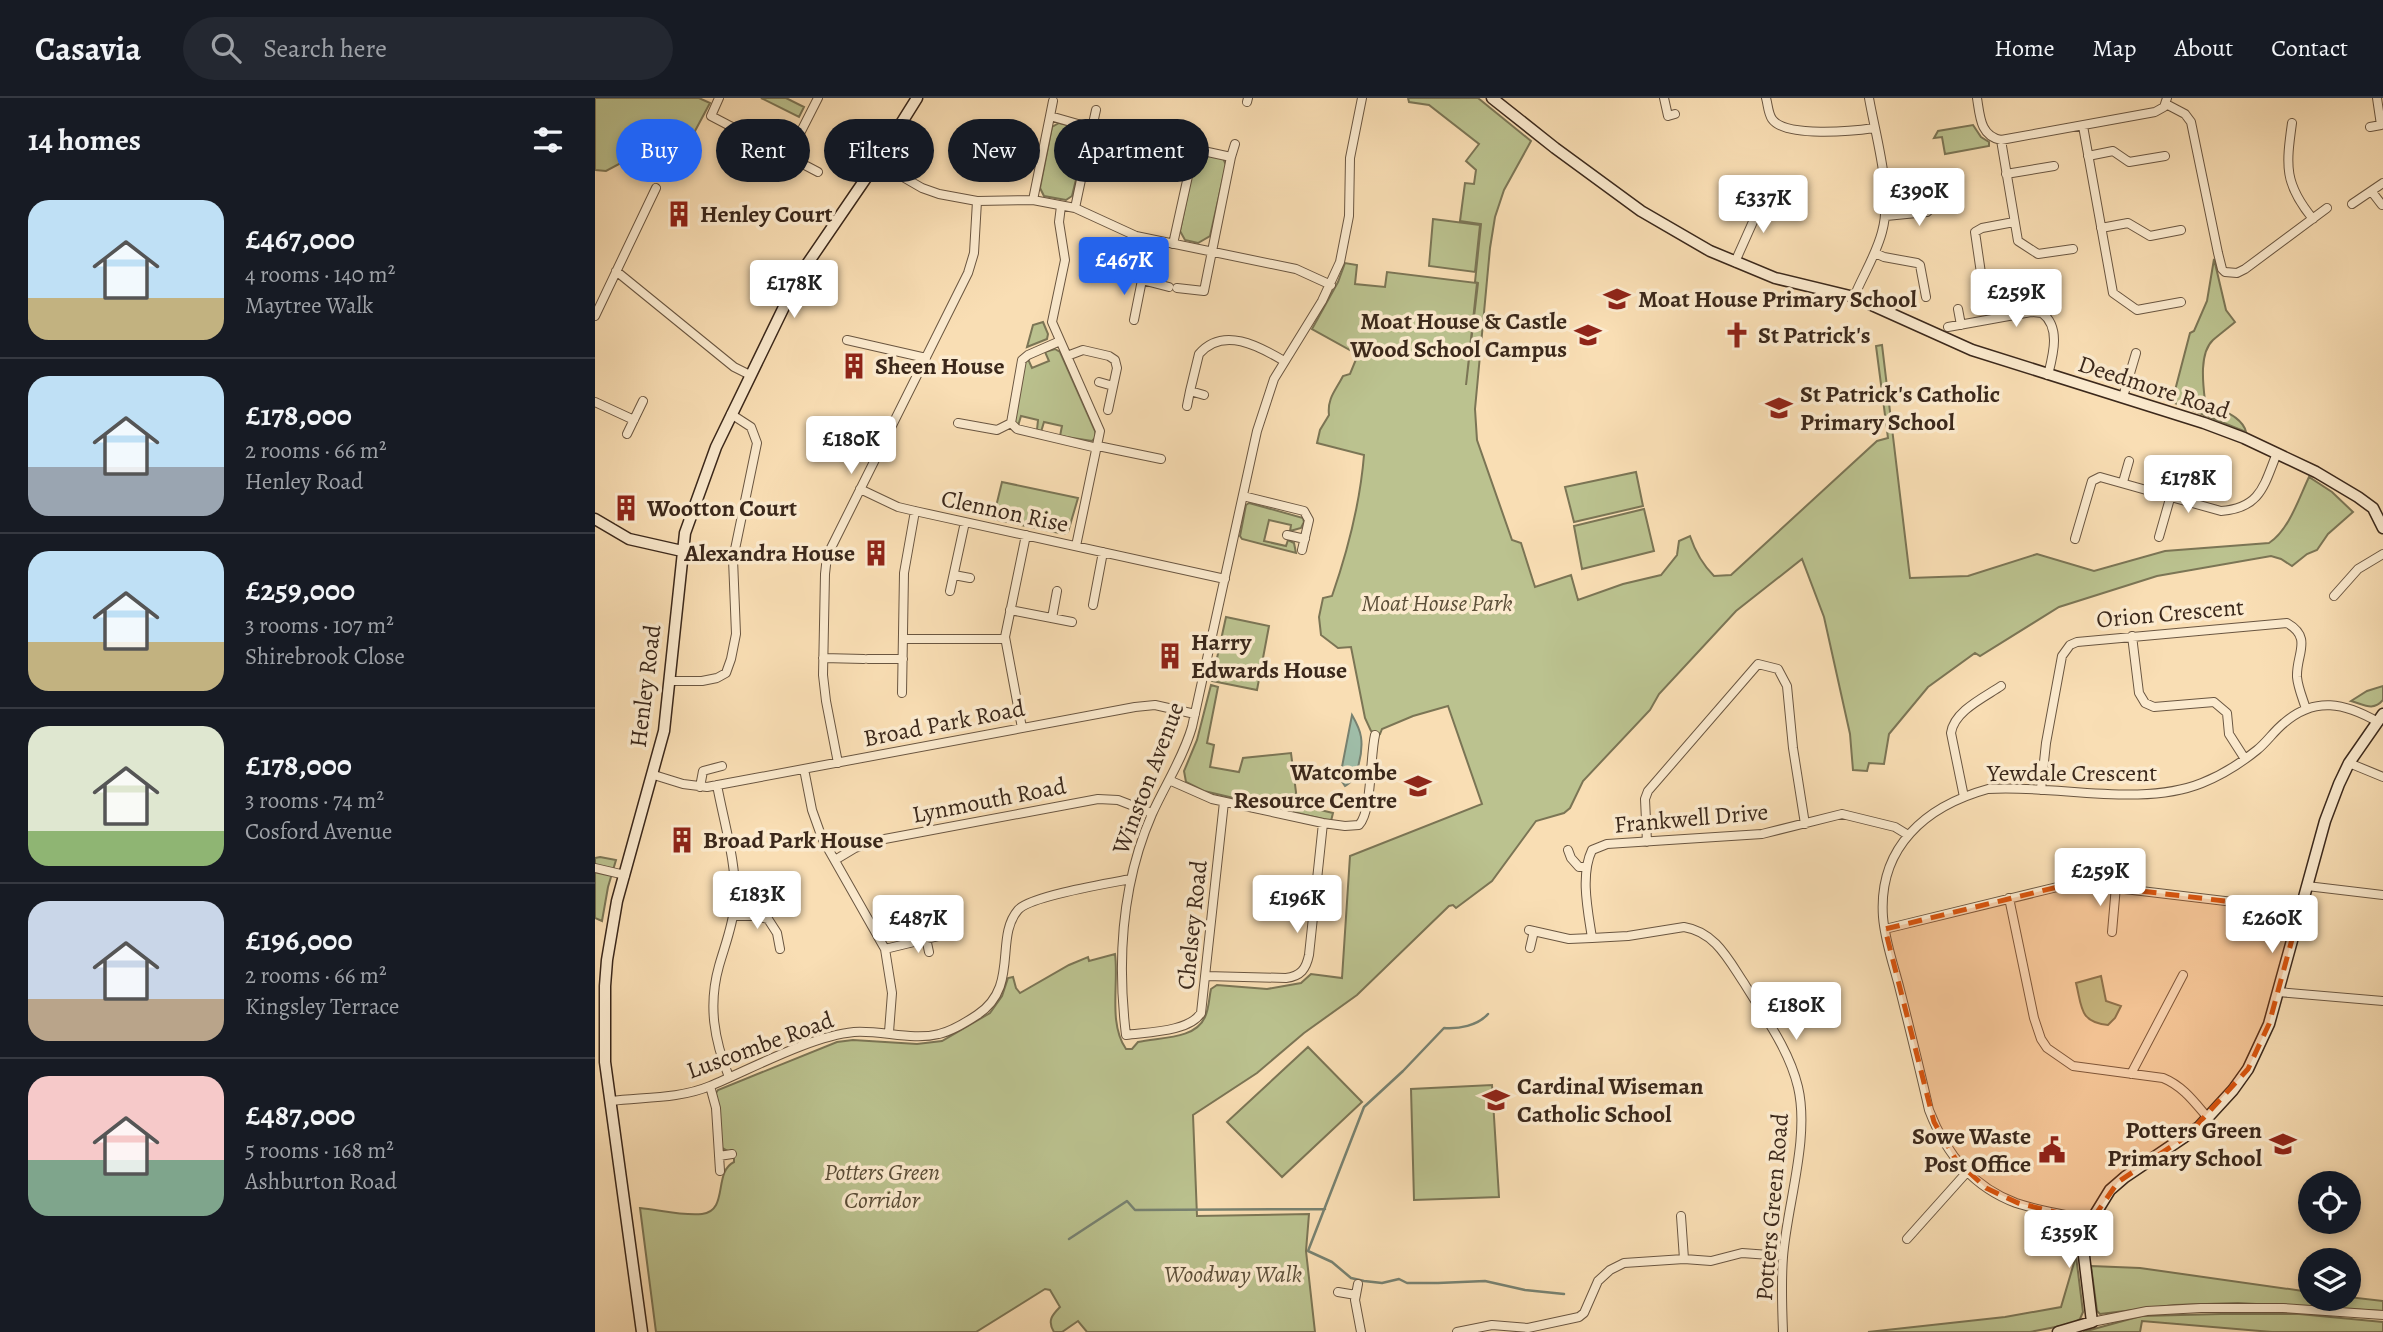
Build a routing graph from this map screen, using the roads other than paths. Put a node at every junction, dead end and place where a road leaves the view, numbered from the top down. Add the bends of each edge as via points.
1 (719, 98) edge
2 (818, 98) edge
3 (917, 98) edge
4 (1362, 98) edge
5 (1492, 98) edge
6 (1664, 98) edge
7 (1766, 98) edge
8 (1869, 98) edge
9 (1977, 98) edge
10 (2377, 98) edge
11 (1053, 101) dead end
12 (2166, 101) edge
13 (1096, 110) dead end
14 (1675, 114) dead end
15 (1050, 116) junction
16 (717, 119) edge
17 (807, 119) edge
18 (904, 119) edge
19 (1060, 119) edge
20 (1094, 119) edge
21 (2293, 123) dead end
22 (2083, 126) junction
23 (2370, 127) dead end
24 (1874, 128) junction
25 (2001, 141) junction
26 (1235, 144) dead end
27 (1209, 152) edge
28 (2088, 156) junction
29 (2165, 156) dead end
30 (1231, 157) junction
31 (2054, 166) dead end
32 (810, 168) edge
33 (818, 172) dead end
34 (2005, 174) junction
35 (863, 182) edge
36 (912, 182) edge
37 (1081, 182) edge
38 (1187, 182) edge
39 (2383, 183) edge
40 (656, 188) dead end
41 (2372, 192) junction
42 (1764, 197) dead end
43 (1033, 200) junction
44 (977, 201) junction
45 (1938, 202) dead end
46 (2352, 204) dead end
47 (2382, 205) edge
48 (1061, 206) junction
49 (1075, 208) junction
50 (2327, 208) dead end
51 (1886, 216) junction
52 (2313, 219) junction
53 (2014, 222) junction
54 (2101, 228) junction
55 (2181, 230) dead end
56 (1151, 240) junction
57 (1173, 244) junction
58 (2073, 249) dead end
59 (1212, 250) junction
60 (1875, 253) junction
61 (1735, 262) junction
62 (616, 271) junction
63 (1142, 280) junction
64 (1982, 280) dead end
65 (1331, 285) junction
66 (1854, 297) junction
67 (1926, 297) dead end
68 (2181, 302) dead end
69 (1958, 309) dead end
70 (595, 316) edge
71 (1134, 320) dead end
72 (1961, 325) junction
73 (1948, 327) dead end
74 (847, 340) dead end
75 (1060, 341) junction
76 (2136, 353) dead end
77 (1067, 356) junction
78 (926, 358) junction
79 (1284, 361) junction
80 (750, 375) junction
81 (2048, 375) junction
82 (1099, 382) dead end
83 (1113, 386) junction
84 (1190, 391) junction
85 (1204, 395) dead end
86 (2123, 397) junction
87 (643, 401) dead end
88 (595, 402) edge
89 (1187, 406) dead end
90 (1108, 410) dead end
91 (731, 414) junction
92 (634, 420) junction
93 (958, 423) dead end
94 (1011, 423) junction
95 (627, 434) dead end
96 (1097, 447) junction
97 (2277, 453) junction
98 (1161, 459) dead end
99 (2129, 461) dead end
100 (2123, 482) junction
101 (860, 489) junction
102 (2171, 495) junction
103 (1244, 496) junction
104 (2383, 500) edge
105 (2373, 508) junction
106 (915, 511) junction
107 (595, 519) edge
108 (965, 522) junction
109 (2383, 528) edge
110 (1026, 535) junction
111 (1287, 535) dead end
112 (2158, 537) dead end
113 (1305, 539) junction
114 (2075, 539) dead end
115 (1076, 545) junction
116 (1302, 550) dead end
117 (681, 551) junction
118 (1103, 552) junction
119 (2383, 554) edge
120 (954, 575) junction
121 (970, 578) dead end
122 (1225, 579) junction
123 (950, 591) dead end
124 (1057, 591) dead end
125 (2335, 596) dead end
126 (1093, 606) dead end
127 (1010, 610) junction
128 (1052, 618) junction
129 (1072, 622) dead end
130 (2132, 636) junction
131 (904, 639) junction
132 (1005, 639) junction
133 (823, 658) junction
134 (903, 659) junction
135 (670, 681) junction
136 (2001, 686) dead end
137 (902, 693) dead end
138 (2307, 709) junction
139 (1195, 714) junction
140 (2380, 718) edge
141 (1022, 728) junction
142 (1375, 735) dead end
143 (2245, 759) junction
144 (838, 763) junction
145 (2349, 763) junction
146 (722, 766) dead end
147 (804, 769) junction
148 (654, 775) junction
149 (2383, 777) edge
150 (1169, 779) junction
151 (717, 785) junction
152 (700, 787) junction
153 (2041, 790) junction
154 (1963, 797) junction
155 (1224, 802) junction
156 (1152, 813) junction
157 (1322, 823) junction
158 (1805, 824) junction
159 (1908, 835) junction
160 (1647, 842) junction
161 (1568, 850) dead end
162 (835, 860) junction
163 (1587, 867) junction
164 (595, 868) edge
165 (625, 875) junction
166 (1131, 879) junction
167 (2307, 886) junction
168 (2116, 887) junction
169 (2383, 895) edge
170 (2009, 898) junction
171 (2300, 910) junction
172 (733, 916) junction
173 (1885, 929) junction
174 (2112, 932) dead end
175 (943, 934) dead end
176 (926, 938) junction
177 (1592, 939) junction
178 (1530, 948) dead end
179 (780, 949) dead end
180 (885, 949) junction
181 (929, 952) dead end
182 (2183, 975) dead end
183 (1206, 976) junction
184 (2278, 992) junction
185 (2383, 1001) edge
186 (889, 1032) junction
187 (1126, 1035) joint
188 (2131, 1074) junction
189 (607, 1076) junction
190 (729, 1077) junction
191 (595, 1078) edge
192 (710, 1086) junction
193 (611, 1101) junction
194 (2208, 1118) junction
195 (732, 1154) dead end
196 (719, 1156) junction
197 (720, 1171) dead end
198 (1967, 1172) junction
199 (1681, 1216) dead end
200 (2091, 1221) junction
201 (1907, 1239) dead end
202 (1783, 1256) junction
203 (1684, 1259) junction
204 (1357, 1284) dead end
205 (1338, 1292) dead end
206 (1356, 1295) junction
207 (2383, 1315) edge
208 (2092, 1322) junction
209 (2065, 1331) edge
210 (642, 1332) edge
211 (1361, 1332) edge
212 (1457, 1332) edge
213 (1783, 1332) edge

1 - 16 street via 711,116
2 - 17 street
3 - 18 street, Henley Road
4 - 65 street, Winston Avenue via 1350,158 1347,235
5 - 61 street, Deedmore Road via 1644,214
6 - 14 street via 1668,116
7 - 24 street via 1770,116 1782,126 1816,132
8 - 24 street
9 - 25 street via 1983,128
10 - 23 street via 2381,125
11 - 15 street
12 - 22 street via 2155,112
12 - 52 street via 2191,122 2222,269 2231,273 2245,270
13 - 20 street
15 - 19 street
15 - 43 street
21 - 52 street via 2288,150 2290,182
22 - 25 street
22 - 28 street
24 - 51 street
25 - 34 street
26 - 30 street
27 - 30 street
28 - 29 street via 2113,152 2129,162
28 - 54 street
30 - 59 street
31 - 34 street
32 - 33 street
34 - 53 street
35 - 80 street, Henley Road via 799,276
36 - 44 street via 953,198
37 - 49 street
38 - 57 street
39 - 41 street
40 - 62 street
41 - 46 street
41 - 47 street
42 - 61 street
43 - 44 street
43 - 48 street
44 - 78 street via 972,262
45 - 51 street via 1927,212
48 - 49 street
48 - 75 street via 1065,260 1052,322
49 - 56 street
50 - 52 street
51 - 60 street
53 - 58 street via 2018,241 2035,253
53 - 64 street via 1975,232
54 - 55 street via 2128,223 2150,236
54 - 68 street via 2115,295 2137,310
56 - 57 street
56 - 63 street
57 - 59 street
59 - 63 street via 1204,292
59 - 65 street via 1296,269
60 - 66 street
60 - 67 street via 1917,263
61 - 66 street, Deedmore Road via 1775,278
62 - 70 street
62 - 80 street via 734,368
63 - 71 street
65 - 79 street, Winston Avenue
66 - 81 street, Deedmore Road via 1972,350
69 - 72 street
72 - 73 street
72 - 81 street via 2042,313 2050,322 2055,344
74 - 78 street
75 - 77 street
75 - 94 street via 1022,360
76 - 86 street
77 - 83 street via 1083,350 1113,358 1118,368
77 - 96 street via 1100,431
78 - 101 street
79 - 84 street via 1247,342 1214,342 1199,354
79 - 103 street, Winston Avenue via 1267,396
80 - 91 street, Henley Road
81 - 86 street, Deedmore Road
82 - 83 street
83 - 90 street
84 - 85 street
84 - 89 street
86 - 97 street, Deedmore Road
87 - 92 street
88 - 92 street
91 - 117 street, Henley Road via 695,499
91 - 135 street via 751,427 757,443 733,559 736,634 731,659 726,673 717,678
92 - 95 street
93 - 94 street via 997,430
94 - 96 street via 1017,429
96 - 98 street
96 - 115 street
97 - 102 street via 2263,488 2241,508 2221,510
97 - 105 street, Deedmore Road
99 - 100 street
100 - 102 street
100 - 114 street via 2100,477 2092,481
101 - 106 street, Clennon Rise
101 - 133 street via 825,566
102 - 112 street
103 - 113 street via 1304,511 1309,520
103 - 122 street, Winston Avenue
104 - 105 street
105 - 109 street
106 - 108 street, Clennon Rise
106 - 131 street via 905,561
107 - 117 street via 629,539
108 - 110 street, Clennon Rise
108 - 120 street
110 - 115 street, Clennon Rise
110 - 127 street
111 - 113 street
113 - 116 street
115 - 118 street, Clennon Rise
117 - 135 street, Henley Road
118 - 122 street, Clennon Rise
118 - 126 street
119 - 125 street via 2358,569
120 - 121 street
120 - 123 street
122 - 139 street, Winston Avenue
124 - 128 street
127 - 128 street
127 - 132 street
128 - 129 street
130 - 138 street, Orion Crescent via 2287,623 2302,640 2297,678
130 - 143 street via 2139,693 2145,704 2214,702 2227,713 2229,734
130 - 153 street, Orion Crescent via 2077,642 2062,656
131 - 132 street
131 - 134 street
132 - 141 street
133 - 134 street
133 - 144 street
134 - 137 street
135 - 148 street, Henley Road
136 - 154 street via 1952,725
138 - 140 street, Yewdale Crescent via 2344,706
138 - 143 street, Yewdale Crescent via 2291,716
139 - 141 street, Broad Park Road via 1146,705
139 - 150 street, Winston Avenue
140 - 145 street
141 - 144 street, Broad Park Road
142 - 157 street via 1363,821 1352,826
143 - 153 street, Yewdale Crescent via 2200,784 2161,793
144 - 147 street, Broad Park Road
145 - 149 street
145 - 167 street via 2325,821
146 - 152 street via 703,771
147 - 151 street, Broad Park Road
147 - 162 street via 818,830
148 - 152 street, Broad Park Road
148 - 165 street, Henley Road
150 - 155 street
150 - 156 street, Winston Avenue
151 - 152 street, Broad Park Road
151 - 172 street via 734,881
153 - 154 street, Yewdale Crescent via 2001,788
154 - 159 street, Yewdale Crescent via 1937,809
155 - 157 street
155 - 183 street, Chelsey Road
156 - 162 street, Lynmouth Road via 1118,800 1098,799 874,841
156 - 166 street, Winston Avenue
157 - 183 street via 1309,955 1303,971 1286,978
158 - 159 street, Frankwell Drive via 1842,814 1895,827
158 - 160 street, Frankwell Drive via 1762,834
158 - 160 street via 1787,686 1778,669 1758,664 1648,791
159 - 173 street, Yewdale Crescent via 1887,877
160 - 163 street, Frankwell Drive via 1598,846
161 - 163 street via 1579,867
162 - 180 street
163 - 177 street
164 - 165 street
165 - 189 street, Henley Road via 607,960
166 - 186 street, Luscombe Road via 1025,905 1011,924 1000,988 985,1009 939,1034
166 - 187 street, Winston Avenue via 1121,949
167 - 169 street
167 - 171 street
168 - 170 street via 2068,883
168 - 171 street
168 - 174 street
170 - 173 street
170 - 188 street via 2041,1039 2073,1066
171 - 184 street
172 - 179 street via 768,919
172 - 190 street via 713,1000 715,1034
173 - 198 street, Yewdale Crescent via 1929,1110 1947,1149
175 - 176 street
176 - 180 street
176 - 181 street
177 - 178 street, Potters Green Road via 1532,931
177 - 202 street, Potters Green Road via 1684,927 1702,933 1720,947 1769,1023 1794,1074 1801,1104
180 - 186 street via 892,993
182 - 188 street
183 - 187 street, Chelsey Road via 1198,1019 1186,1026
184 - 185 street
184 - 194 street via 2248,1069
186 - 190 street, Luscombe Road via 828,1037
188 - 194 street via 2171,1081
189 - 191 street
189 - 193 street, Henley Road
190 - 192 street, Luscombe Road
192 - 193 street, Luscombe Road via 678,1095
192 - 196 street
193 - 210 street, Henley Road
194 - 200 street via 2118,1182
195 - 196 street
196 - 197 street
198 - 200 street, Yewdale Crescent via 2008,1200
198 - 201 street
199 - 203 street
200 - 208 street via 2084,1256
202 - 203 street via 1742,1253 1717,1261
202 - 213 street, Potters Green Road
203 - 212 street via 1631,1262 1610,1270 1598,1281 1579,1317 1528,1328 1494,1325
204 - 206 street
205 - 206 street
206 - 211 street
207 - 208 street via 2201,1308 2147,1311
208 - 209 street

